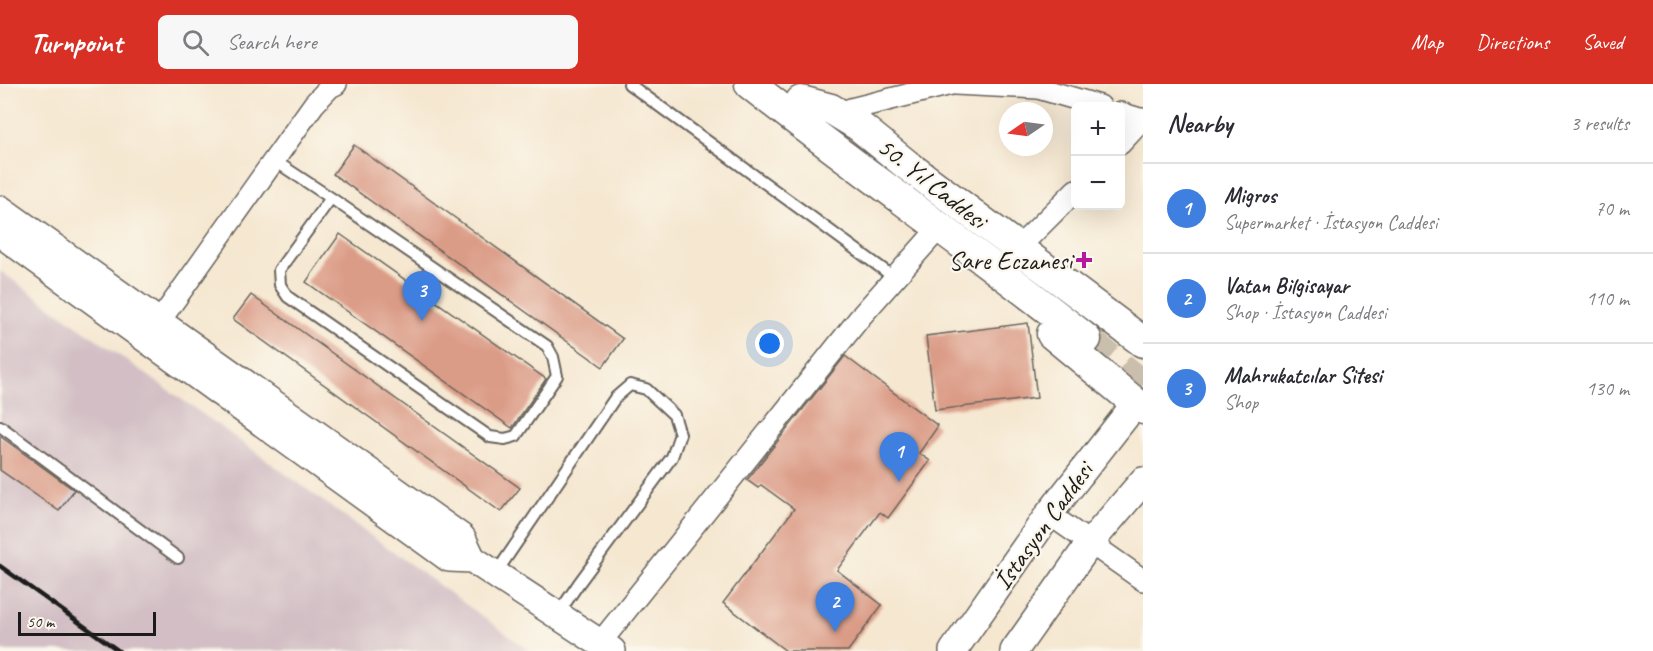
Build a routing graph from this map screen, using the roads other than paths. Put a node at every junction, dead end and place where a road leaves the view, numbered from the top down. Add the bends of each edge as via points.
1 (630, 84) edge
2 (750, 84) edge
3 (953, 84) edge
4 (328, 85) edge
5 (1039, 86) edge
6 (789, 92) edge
7 (1088, 102) edge
8 (839, 114) junction
9 (1125, 114) edge
10 (1143, 119) edge
11 (822, 139) junction
12 (1125, 139) edge
13 (274, 161) junction
14 (1071, 195) edge
15 (331, 198) junction
16 (0, 209) edge
17 (0, 233) edge
18 (932, 237) junction
19 (1015, 247) junction
20 (895, 278) junction
21 (159, 322) junction
22 (1143, 342) edge
23 (1141, 403) edge
24 (0, 426) edge
25 (1143, 481) edge
26 (1049, 514) junction
27 (1090, 543) junction
28 (178, 558) dead end
29 (472, 560) junction
30 (496, 574) junction
31 (1143, 580) edge
32 (558, 614) junction
33 (606, 647) edge
34 (953, 651) edge
35 (1014, 651) edge

1 - 20 lane
2 - 11 main road, 50. Yıl Caddesi
3 - 5 street
3 - 8 street
4 - 13 street
5 - 7 street
6 - 8 main road, 50. Yıl Caddesi
6 - 11 main road, 50. Yıl Caddesi via 896,173 1091,334 1030,294
8 - 19 main road, 50. Yıl Caddesi
9 - 10 street
10 - 12 street
11 - 18 main road, 50. Yıl Caddesi via 829,153 846,169
13 - 15 lane
13 - 21 street
14 - 19 street
15 - 15 lane via 547,346 557,376 516,435 505,439 490,437 288,297 280,285 279,270
16 - 21 street
17 - 29 street via 449,558
18 - 20 street
18 - 23 main road, 50. Yıl Caddesi
19 - 22 main road, 50. Yıl Caddesi
20 - 33 street via 862,315
21 - 29 street via 462,538
23 - 26 street, İstasyon Caddesi
24 - 28 lane
25 - 27 street, İstasyon Caddesi
26 - 27 street
26 - 34 street, İstasyon Caddesi
27 - 31 street
27 - 35 street, İstasyon Caddesi
29 - 30 street
30 - 32 street
30 - 32 lane via 615,398 630,384 646,389 674,415 680,434 672,457
32 - 33 street

